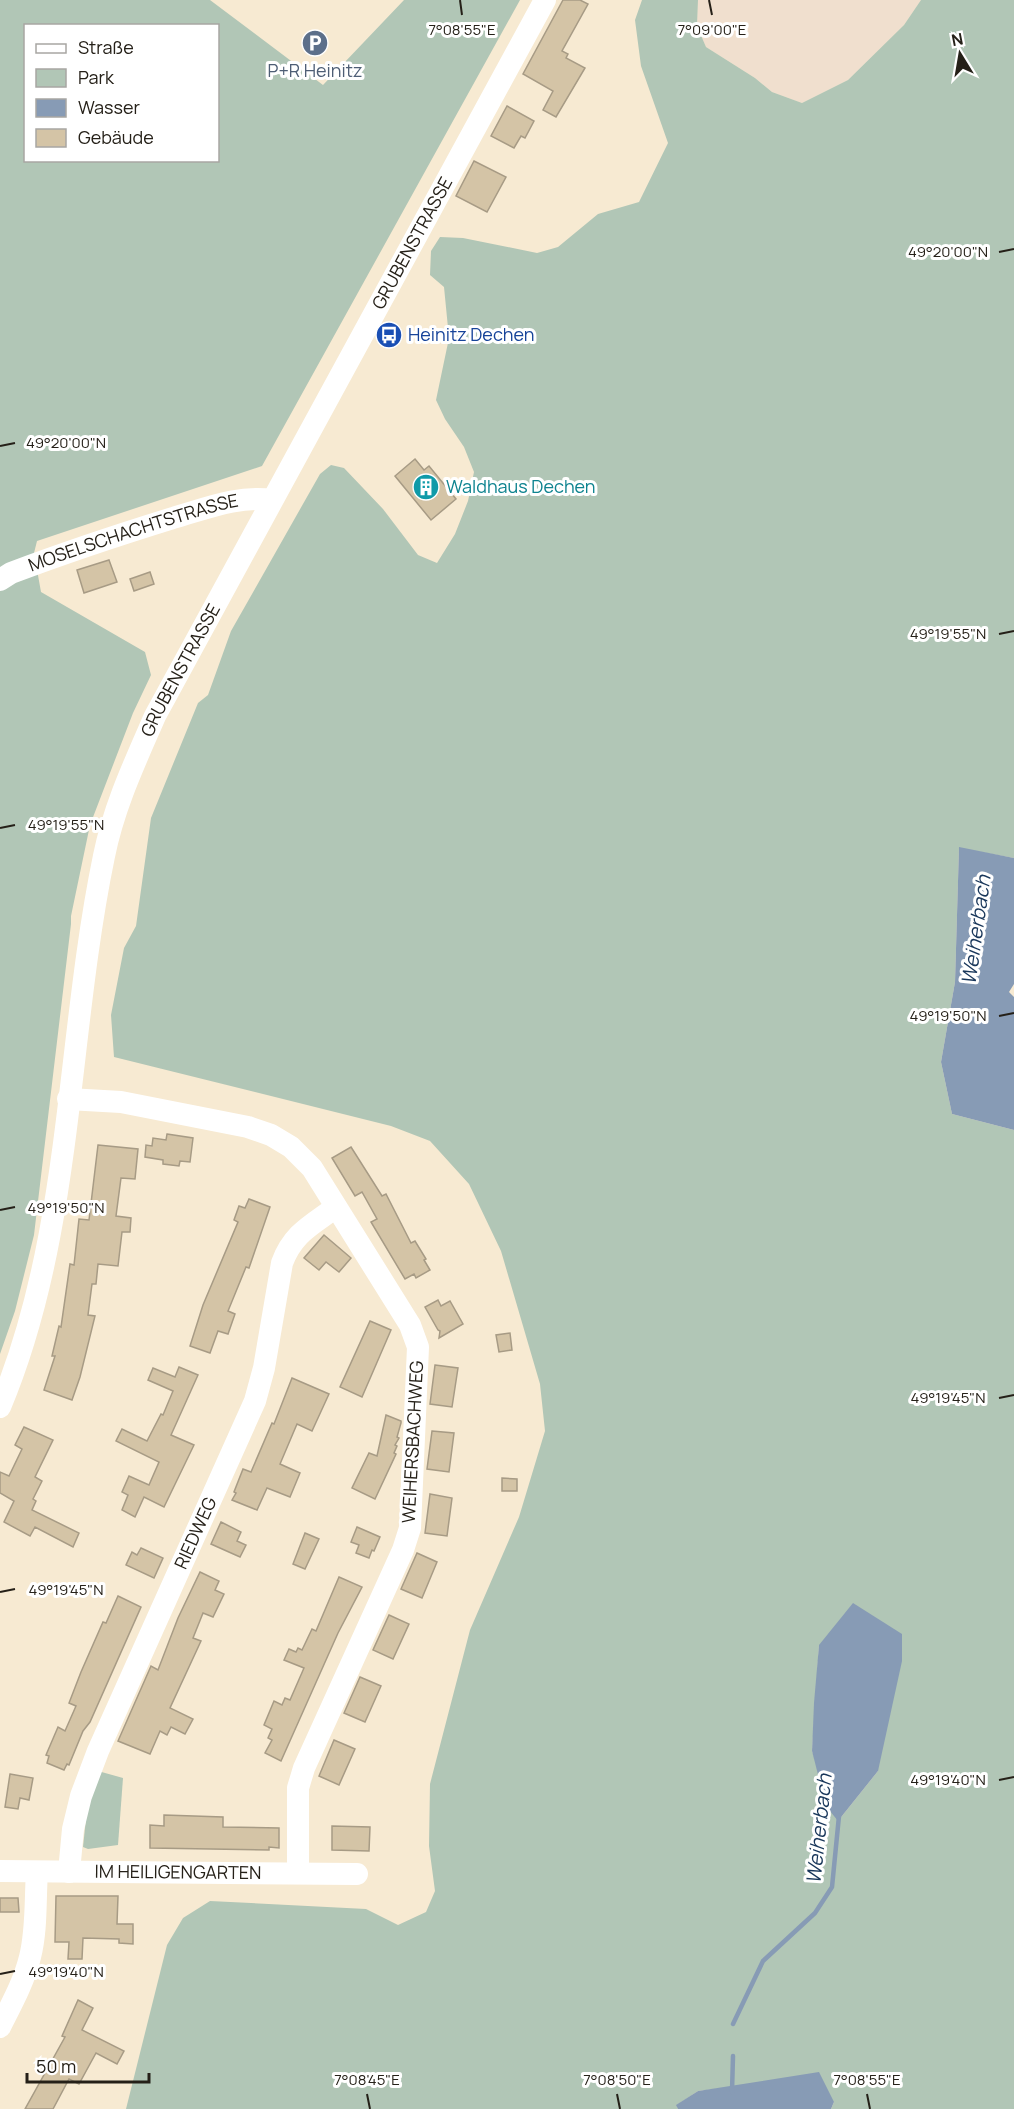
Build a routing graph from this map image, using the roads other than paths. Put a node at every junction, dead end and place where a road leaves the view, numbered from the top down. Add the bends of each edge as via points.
1 (545, 0) edge
2 (272, 500) junction
3 (0, 580) edge
4 (68, 1099) junction
5 (336, 1207) junction
6 (0, 1407) edge
7 (0, 1871) edge
8 (37, 1872) junction
9 (69, 1872) junction
10 (298, 1873) junction
11 (357, 1874) dead end
12 (0, 2027) edge

1 - 2 street, GRUBENSTRASSE
2 - 3 street, MOSELSCHACHTSTRASSE via 226,502 88,545
2 - 4 street, GRUBENSTRASSE via 155,716 119,800 104,855
4 - 5 street, WEIHERSBACHWEG via 121,1102 271,1135 312,1168
4 - 6 street, GRUBENSTRASSE via 43,1273 29,1329
5 - 9 street, RIEDWEG via 297,1235 288,1247 255,1401 98,1751 75,1818
5 - 10 street, WEIHERSBACHWEG via 410,1325 418,1347 410,1528 304,1768 298,1788
7 - 8 street, IM HEILIGENGARTEN
8 - 9 street, IM HEILIGENGARTEN
8 - 12 street via 30,1957
9 - 10 street, IM HEILIGENGARTEN
10 - 11 street, IM HEILIGENGARTEN

